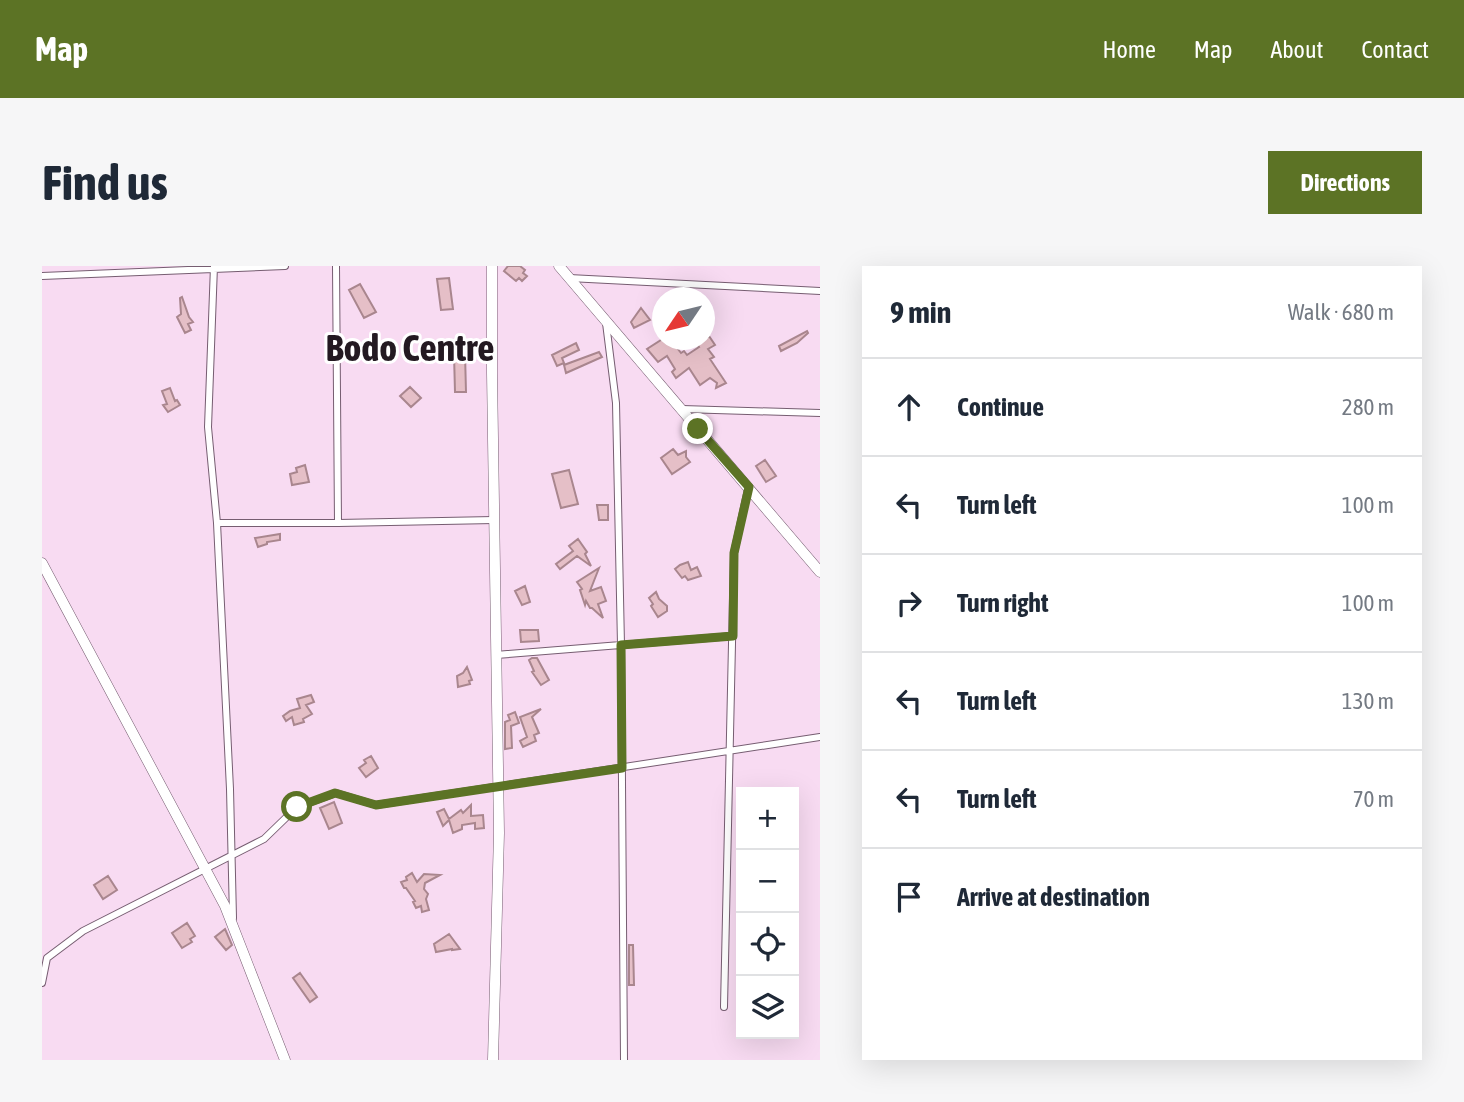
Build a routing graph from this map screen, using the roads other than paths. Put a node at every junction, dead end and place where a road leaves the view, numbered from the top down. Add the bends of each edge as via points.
1 (285, 266) edge
2 (336, 266) edge
3 (492, 266) edge
4 (559, 266) edge
5 (214, 268) edge
6 (42, 276) edge
7 (569, 278) junction
8 (820, 292) edge
9 (606, 321) junction
10 (682, 409) junction
11 (820, 413) edge
12 (749, 487) junction
13 (494, 520) junction
14 (217, 523) junction
15 (338, 523) junction
16 (42, 563) edge
17 (820, 572) edge
18 (733, 636) junction
19 (621, 645) junction
20 (496, 656) junction
21 (820, 737) edge
22 (729, 750) junction
23 (622, 768) junction
24 (498, 786) junction
25 (232, 856) junction
26 (205, 869) junction
27 (233, 926) junction
28 (42, 983) edge
29 (724, 1007) dead end
30 (285, 1060) edge
31 (493, 1060) edge
32 (624, 1060) edge

1 - 5 street
2 - 15 street
3 - 13 street
4 - 7 street
5 - 6 street
5 - 14 street via 208,427
7 - 8 street
7 - 9 street
9 - 10 street
9 - 19 street via 616,402
10 - 11 street
10 - 12 street
12 - 17 street
12 - 18 street via 734,553
13 - 15 street
13 - 20 street
14 - 15 street
14 - 25 street
16 - 26 street
18 - 19 street
18 - 22 street
19 - 20 street
19 - 23 street
20 - 24 street
21 - 22 street
22 - 23 street
22 - 29 street
23 - 24 street
23 - 32 street
24 - 25 street via 376,805 335,793 297,807 264,839
24 - 31 street
25 - 26 street
25 - 27 street
26 - 27 street
26 - 28 street via 83,931 47,958
27 - 30 street

